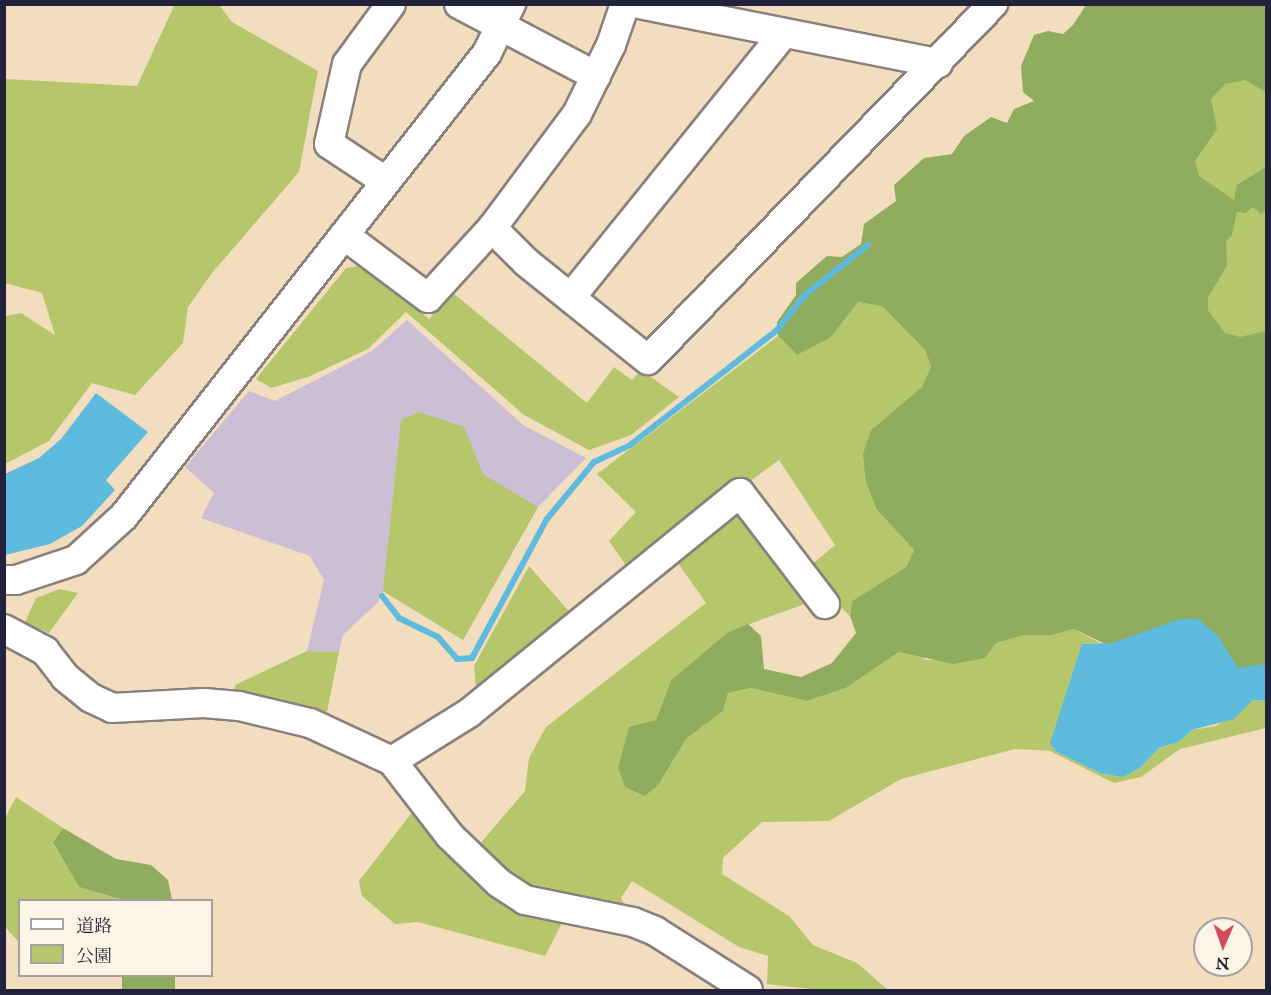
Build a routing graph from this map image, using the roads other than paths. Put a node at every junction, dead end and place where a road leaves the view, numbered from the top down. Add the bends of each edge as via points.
1 (391, 4) edge
2 (459, 4) edge
3 (625, 4) edge
4 (639, 4) edge
5 (993, 4) edge
6 (506, 15) edge
7 (784, 33) junction
8 (938, 63) junction
9 (596, 76) junction
10 (385, 181) junction
11 (492, 228) junction
12 (344, 235) junction
13 (571, 297) junction
14 (4, 580) edge
15 (825, 604) dead end
16 (4, 629) edge
17 (392, 761) junction
18 (748, 990) edge

1 - 10 street via 346,63 329,144
2 - 6 street
3 - 9 street
4 - 7 street
5 - 8 street
6 - 9 street
6 - 10 street via 487,53
7 - 8 street
7 - 13 street
8 - 13 street via 648,360
9 - 11 street via 577,114
10 - 12 street
11 - 12 street via 428,298
11 - 13 street
12 - 14 street via 124,516 76,560 16,580
15 - 17 street via 740,493 469,713
16 - 17 street via 45,651 65,677 91,698 112,708 204,703 239,706 310,723
17 - 18 street via 450,836 499,883 525,900 633,922 655,931 712,971

